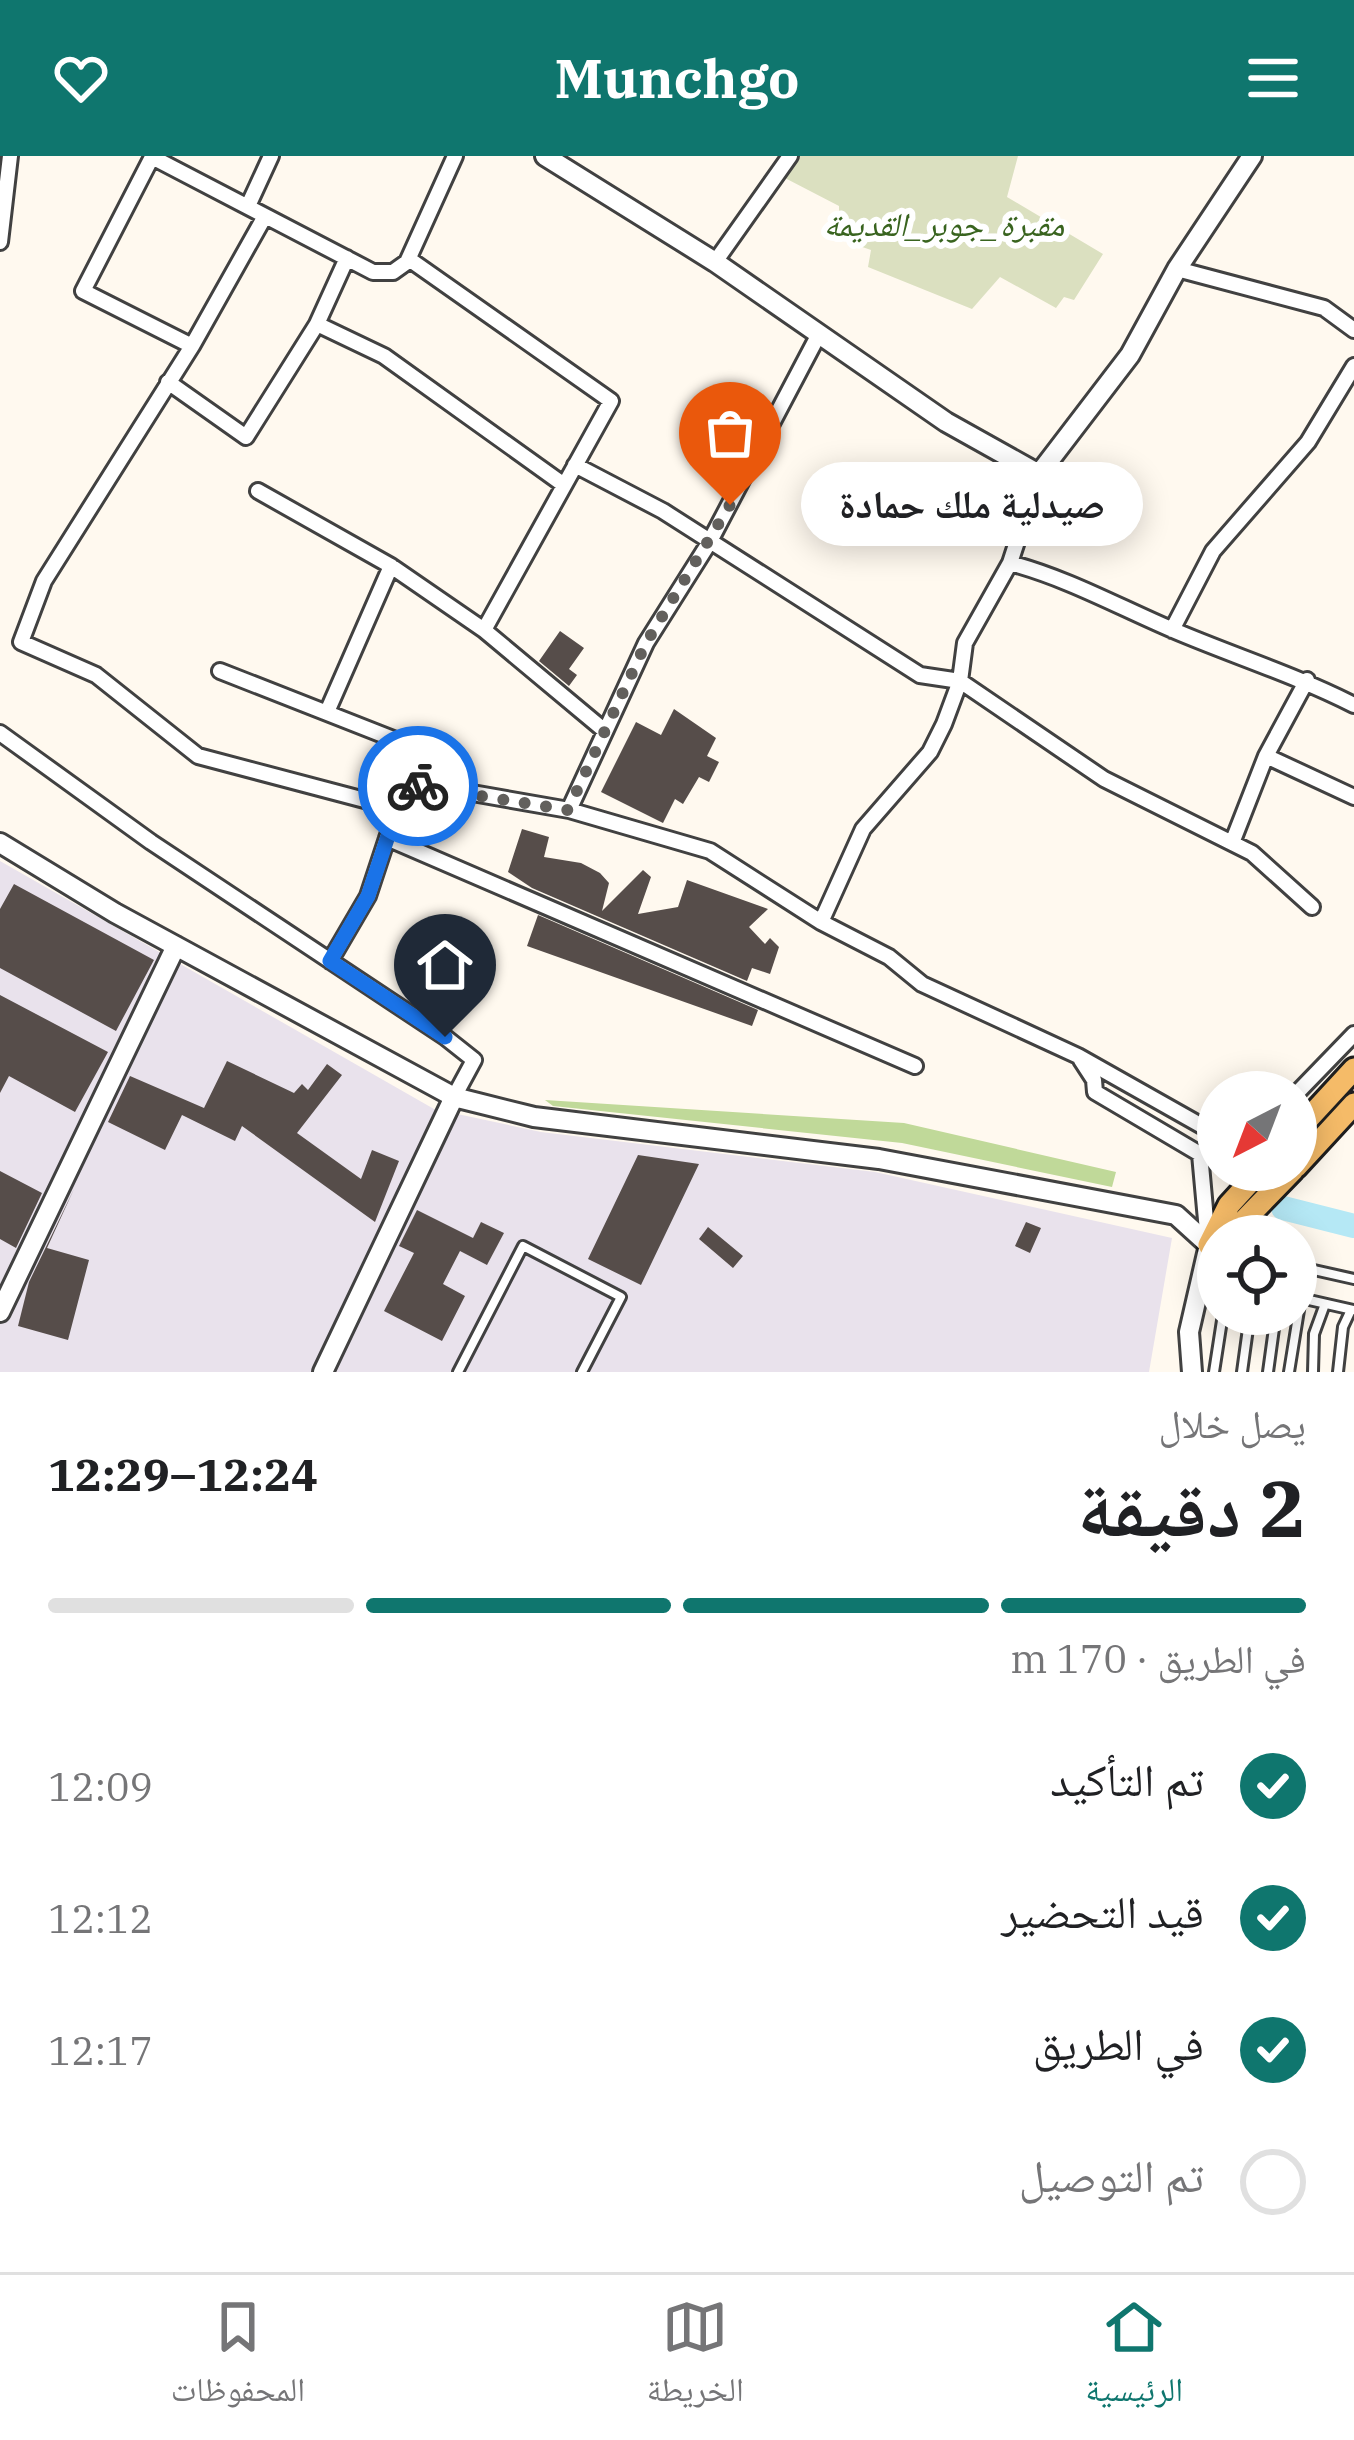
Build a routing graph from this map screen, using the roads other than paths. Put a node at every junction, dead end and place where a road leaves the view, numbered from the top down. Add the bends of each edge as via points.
1 (10, 156) edge
2 (272, 156) edge
3 (455, 156) edge
4 (544, 156) edge
5 (790, 156) edge
6 (1252, 156) edge
7 (248, 206) junction
8 (265, 216) junction
9 (0, 242) edge
10 (347, 258) junction
11 (409, 259) junction
12 (715, 262) junction
13 (1177, 269) junction
14 (316, 324) junction
15 (1354, 330) edge
16 (820, 334) junction
17 (192, 346) junction
18 (1354, 366) edge
19 (168, 382) junction
20 (575, 465) junction
21 (1039, 474) junction
22 (564, 485) junction
23 (258, 491) dead end
24 (709, 543) junction
25 (1010, 563) junction
26 (391, 566) junction
27 (1172, 629) junction
28 (484, 630) junction
29 (220, 671) dead end
30 (960, 680) junction
31 (1307, 680) junction
32 (1354, 705) edge
33 (327, 712) junction
34 (605, 731) junction
35 (0, 733) edge
36 (1266, 756) junction
37 (422, 784) junction
38 (1354, 796) edge
39 (400, 800) junction
40 (568, 810) junction
41 (387, 838) junction
42 (1232, 843) junction
43 (3, 853) edge
44 (1312, 907) dead end
45 (821, 922) junction
46 (176, 946) junction
47 (330, 961) junction
48 (1354, 1034) edge
49 (1078, 1056) junction
50 (915, 1066) dead end
51 (1354, 1070) edge
52 (1317, 1072) edge
53 (454, 1097) junction
54 (1354, 1104) edge
55 (1317, 1110) edge
56 (1197, 1123) edge
57 (1317, 1145) edge
58 (1272, 1191) edge
59 (1213, 1215) edge
60 (1248, 1215) edge
61 (1197, 1229) edge
62 (1317, 1271) edge
63 (1354, 1279) edge
64 (1317, 1302) edge
65 (1325, 1304) junction
66 (1197, 1308) edge
67 (1353, 1310) edge
68 (0, 1312) edge
69 (1220, 1335) edge
70 (1247, 1335) edge
71 (1273, 1335) edge
72 (1294, 1335) edge
73 (323, 1372) edge
74 (458, 1372) edge
75 (582, 1372) edge
76 (1192, 1372) edge
77 (1214, 1372) edge
78 (1243, 1372) edge
79 (1268, 1372) edge
80 (1289, 1372) edge
81 (1313, 1372) edge
82 (1338, 1372) edge

1 - 9 street
2 - 7 street
3 - 11 street
4 - 12 street
5 - 12 street
6 - 13 street
7 - 8 street
7 - 17 street via 152,157 82,291
8 - 10 street
8 - 17 street
10 - 11 street via 373,272 393,272
10 - 14 street
11 - 20 street via 610,401
12 - 16 street
13 - 15 street via 1324,308
13 - 21 street via 1130,356
14 - 19 street via 246,437
14 - 22 street via 384,356
16 - 21 street via 946,422
16 - 24 street
17 - 19 street
18 - 27 street via 1308,442 1213,550
19 - 39 street via 44,581 21,642 96,675 198,756 376,803
20 - 22 street
20 - 24 street
21 - 25 street
22 - 28 street
23 - 26 street
24 - 30 street via 920,675
24 - 34 street via 646,643
25 - 27 street via 1070,580
25 - 30 street via 964,644
26 - 28 street
26 - 33 street
27 - 31 street
28 - 34 street
29 - 33 street
30 - 42 street via 1104,778
30 - 45 street via 930,752 862,829
31 - 32 street
31 - 36 street
33 - 37 street via 406,744
34 - 40 street
35 - 47 street
36 - 38 street
36 - 42 street
37 - 39 street
37 - 40 street
39 - 41 street
40 - 45 street via 710,850
41 - 47 street via 368,896
41 - 50 street
42 - 44 street
43 - 46 street
45 - 49 street via 922,984
46 - 53 street
46 - 68 street
47 - 53 street via 473,1060
48 - 52 street
49 - 56 street
49 - 59 street via 1095,1093 1200,1154
51 - 55 main road
53 - 61 street via 534,1117 879,1159 1154,1210
53 - 73 street
54 - 57 main road
58 - 60 main road
62 - 63 lane
64 - 65 lane
65 - 67 lane
65 - 81 lane
66 - 76 street via 1189,1332
67 - 82 lane
69 - 77 lane
70 - 78 lane
71 - 79 lane
72 - 80 lane
74 - 75 lane via 523,1246 621,1297

